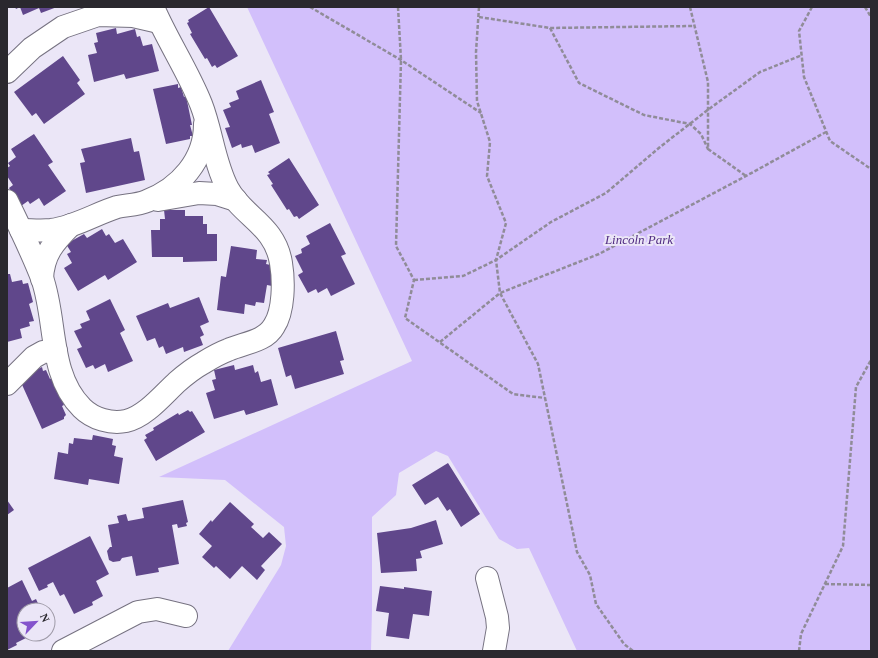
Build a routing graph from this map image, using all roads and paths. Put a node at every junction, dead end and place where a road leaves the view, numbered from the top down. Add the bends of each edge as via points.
1 (310, 7) edge
2 (398, 7) edge
3 (480, 7) edge
4 (690, 7) edge
5 (812, 7) edge
6 (865, 7) edge
7 (106, 11) edge
8 (156, 15) edge
9 (479, 17) junction
10 (871, 17) edge
11 (694, 26) junction
12 (550, 28) junction
13 (802, 55) junction
14 (401, 60) junction
15 (7, 72) edge
16 (709, 109) junction
17 (205, 112) junction
18 (481, 113) junction
19 (690, 124) junction
20 (826, 132) junction
21 (708, 149) junction
22 (871, 169) edge
23 (746, 176) junction
24 (236, 200) junction
25 (7, 201) edge
26 (146, 202) junction
27 (71, 225) junction
28 (21, 230) junction
29 (496, 260) junction
30 (42, 279) junction
31 (414, 280) junction
32 (500, 293) junction
33 (440, 342) junction
34 (56, 350) junction
35 (871, 360) edge
36 (7, 384) edge
37 (545, 398) junction
38 (487, 578) dead end
39 (825, 584) junction
40 (871, 585) edge
41 (186, 616) dead end
42 (63, 651) edge
43 (494, 651) edge
44 (633, 651) edge
45 (800, 651) edge

1 - 14 path
2 - 14 path
3 - 9 path
4 - 11 path
5 - 13 path via 799,31
6 - 10 path
7 - 8 street via 133,16
7 - 15 street via 63,27 32,48
8 - 17 street
9 - 12 path
9 - 18 path via 476,52 477,101
11 - 12 path
11 - 16 path via 708,82
12 - 19 path via 579,83 644,115
13 - 16 path via 760,72
13 - 20 path via 804,77
14 - 18 path
14 - 31 path via 396,246
16 - 19 path
16 - 21 path
17 - 24 street via 219,170
17 - 26 street via 205,135 192,168 179,182
18 - 29 path via 490,142 487,176 506,223
19 - 21 path via 701,134
19 - 29 path via 606,193 551,222
20 - 22 path via 830,141
20 - 23 path
21 - 23 path
23 - 32 path via 599,254
24 - 26 street via 218,194 199,193
24 - 34 street via 263,226 274,242 281,262 283,288 279,316 273,328 263,337 203,362 179,380 141,416 113,422 98,418 83,409 63,378
25 - 28 street
26 - 27 street via 118,207
27 - 28 street via 51,230
27 - 30 street via 56,240 45,258
28 - 30 street
29 - 31 path via 463,276
29 - 32 path
30 - 34 street
31 - 33 path via 405,318
32 - 33 path
32 - 37 path via 538,364
33 - 37 path via 513,394
34 - 36 street via 43,352 34,358
35 - 39 path via 856,387 843,546
37 - 44 path via 577,552 590,574 596,604 624,644
38 - 43 street via 498,628
39 - 40 path
39 - 45 path via 801,634
41 - 42 street via 157,608 138,612

